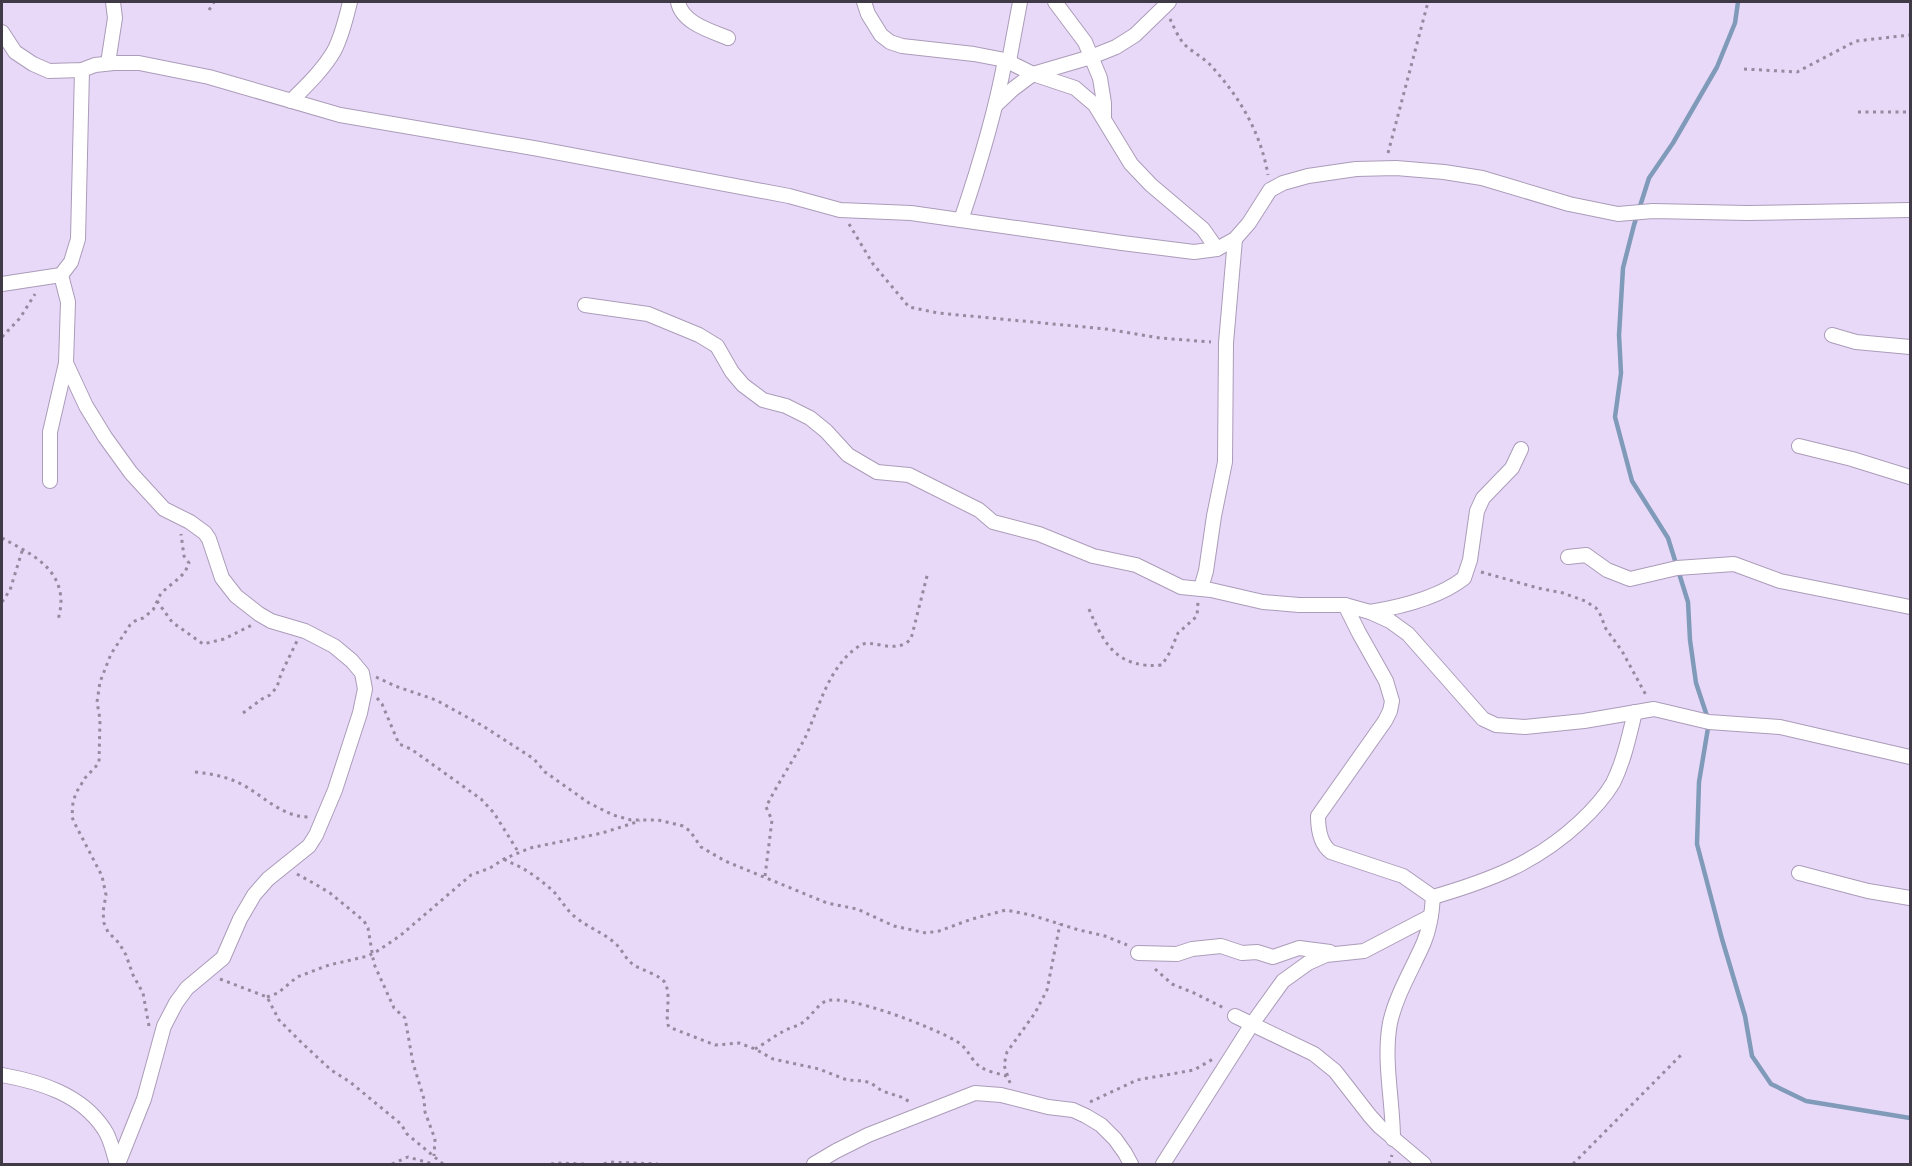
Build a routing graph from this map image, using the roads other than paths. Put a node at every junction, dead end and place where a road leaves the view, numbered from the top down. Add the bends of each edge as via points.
1 (113, 2) edge
2 (350, 2) edge
3 (678, 2) edge
4 (864, 2) edge
5 (1020, 2) edge
6 (1055, 2) edge
7 (1164, 3) edge
8 (2, 32) edge
9 (728, 38) dead end
10 (1091, 57) junction
11 (1007, 61) junction
12 (108, 63) junction
13 (82, 70) junction
14 (1034, 74) junction
15 (291, 101) junction
16 (996, 105) junction
17 (1104, 120) junction
18 (1911, 210) edge
19 (961, 220) junction
20 (1235, 239) junction
21 (1217, 249) junction
22 (61, 275) junction
23 (2, 284) edge
24 (585, 305) dead end
25 (1832, 335) dead end
26 (1911, 347) edge
27 (66, 363) junction
28 (1799, 446) dead end
29 (1521, 449) dead end
30 (1911, 477) edge
31 (50, 481) dead end
32 (1568, 557) dead end
33 (1201, 588) junction
34 (1345, 605) junction
35 (1911, 607) edge
36 (1370, 612) junction
37 (1635, 712) junction
38 (1911, 757) edge
39 (1799, 873) dead end
40 (1433, 897) junction
41 (1911, 898) edge
42 (1431, 916) junction
43 (1138, 953) road end
44 (1341, 953) junction
45 (1235, 1016) road end
46 (1251, 1024) junction
47 (2, 1075) edge
48 (1393, 1139) junction
49 (117, 1164) edge
50 (814, 1164) edge
51 (1131, 1164) edge
52 (1163, 1164) edge
53 (1424, 1164) edge

1 - 12 street via 115,18
2 - 15 street via 334,51
3 - 9 street via 684,15
4 - 11 street via 881,35 890,42
5 - 11 street
6 - 10 street via 1085,42
7 - 10 street via 1135,35
8 - 13 street via 15,52 33,64 49,71
10 - 14 street
10 - 17 street via 1101,78
11 - 14 street
11 - 16 street
12 - 13 street
12 - 15 street via 139,63 209,77
13 - 22 street via 78,239 71,262
14 - 16 street
14 - 17 street via 1075,88 1095,105
15 - 19 street via 340,116 789,196 840,210
16 - 19 street
17 - 21 street via 1131,164 1203,230
18 - 20 street via 1618,214 1482,178 1385,168 1332,171 1283,183 1270,190
19 - 21 street via 1194,252
20 - 21 street
20 - 33 street via 1227,344 1225,462
22 - 23 street
22 - 27 street via 68,302
24 - 33 street via 648,314 699,335 717,346 742,385 763,400 810,418 848,455 877,472 909,475 979,510 993,522 1039,534 1093,556 1136,565 1181,587
25 - 26 street via 1856,342
27 - 31 street via 50,432
27 - 49 street via 86,406 131,473 164,509 206,533 222,578 236,596 267,618 334,646 362,673 364,686 360,713 335,790 309,846 254,895 224,958 187,988 176,1003 164,1026 144,1099
28 - 30 street
29 - 36 street via 1512,468 1483,498 1477,511 1468,569 1460,581 1403,606
32 - 35 street via 1586,555 1607,570 1630,579 1677,568 1734,564 1780,581
33 - 34 street via 1263,602
34 - 36 street
34 - 40 street via 1386,681 1392,700 1385,721 1318,816 1321,838 1331,852 1403,876
36 - 37 street via 1408,634 1489,723 1525,727
37 - 38 street via 1654,709 1709,722 1780,727
37 - 40 street via 1623,759 1604,798 1565,836 1532,859 1477,884
39 - 41 street
40 - 42 street
42 - 44 street via 1364,951
42 - 48 street via 1390,1023
43 - 44 street via 1177,954 1221,946 1270,957 1299,948
44 - 46 street via 1308,963 1283,981
45 - 46 street
46 - 48 street via 1314,1054 1328,1065
46 - 52 street
47 - 49 street via 26,1079 74,1099 104,1128
48 - 53 street
50 - 51 street via 868,1135 975,1093 1073,1110 1101,1125

